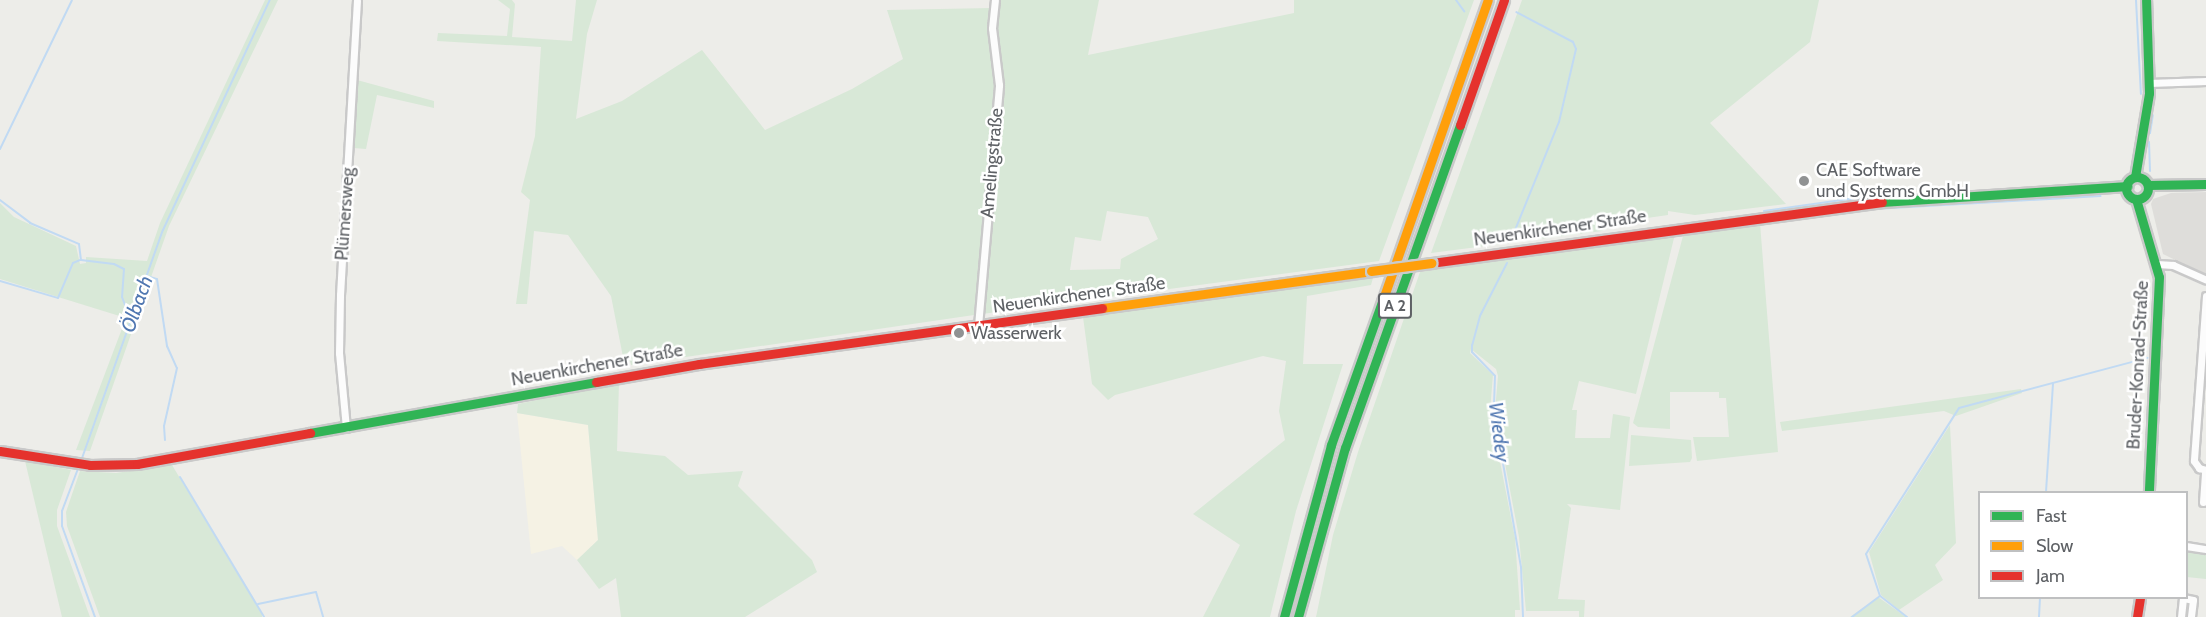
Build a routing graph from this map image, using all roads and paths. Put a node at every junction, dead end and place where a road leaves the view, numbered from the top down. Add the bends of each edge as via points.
1 (357, 0) edge
2 (995, 0) edge
3 (1488, 0) edge
4 (1504, 0) edge
5 (2146, 0) edge
6 (2206, 81) edge
7 (2149, 83) junction
8 (2206, 184) edge
9 (2142, 188) junction
10 (2127, 189) junction
11 (2157, 264) junction
12 (2206, 280) edge
13 (2206, 296) edge
14 (978, 326) junction
15 (345, 428) junction
16 (0, 451) edge
17 (2205, 470) edge
18 (2149, 491) edge
19 (2203, 502) dead end
20 (2188, 546) edge
21 (2206, 549) edge
22 (2140, 599) edge
23 (2183, 599) edge
24 (2188, 599) edge
25 (1284, 617) edge
26 (1298, 617) edge
27 (2137, 617) edge
28 (2181, 617) edge
29 (2191, 617) edge

1 - 15 street, Plümersweg via 340,294 339,353
2 - 14 street, Amelingstraße via 992,28 999,85
3 - 25 main road, A 2 via 1331,445
4 - 26 main road, A 2 via 1345,448
5 - 7 main road
6 - 7 street
7 - 9 main road
8 - 9 main road
9 - 10 main road
9 - 10 main road
9 - 11 main road, Bruder-Konrad-Straße
10 - 14 main road, Neuenkirchener Straße, bridge via 1863,204
11 - 12 street via 2173,265
11 - 18 main road, Bruder-Konrad-Straße
13 - 17 street via 2194,461
14 - 15 main road, Neuenkirchener Straße via 699,364
15 - 16 main road, Neuenkirchener Straße via 137,464 79,464
17 - 19 street
20 - 21 street
22 - 27 main road
23 - 28 street
24 - 29 street via 2193,600

